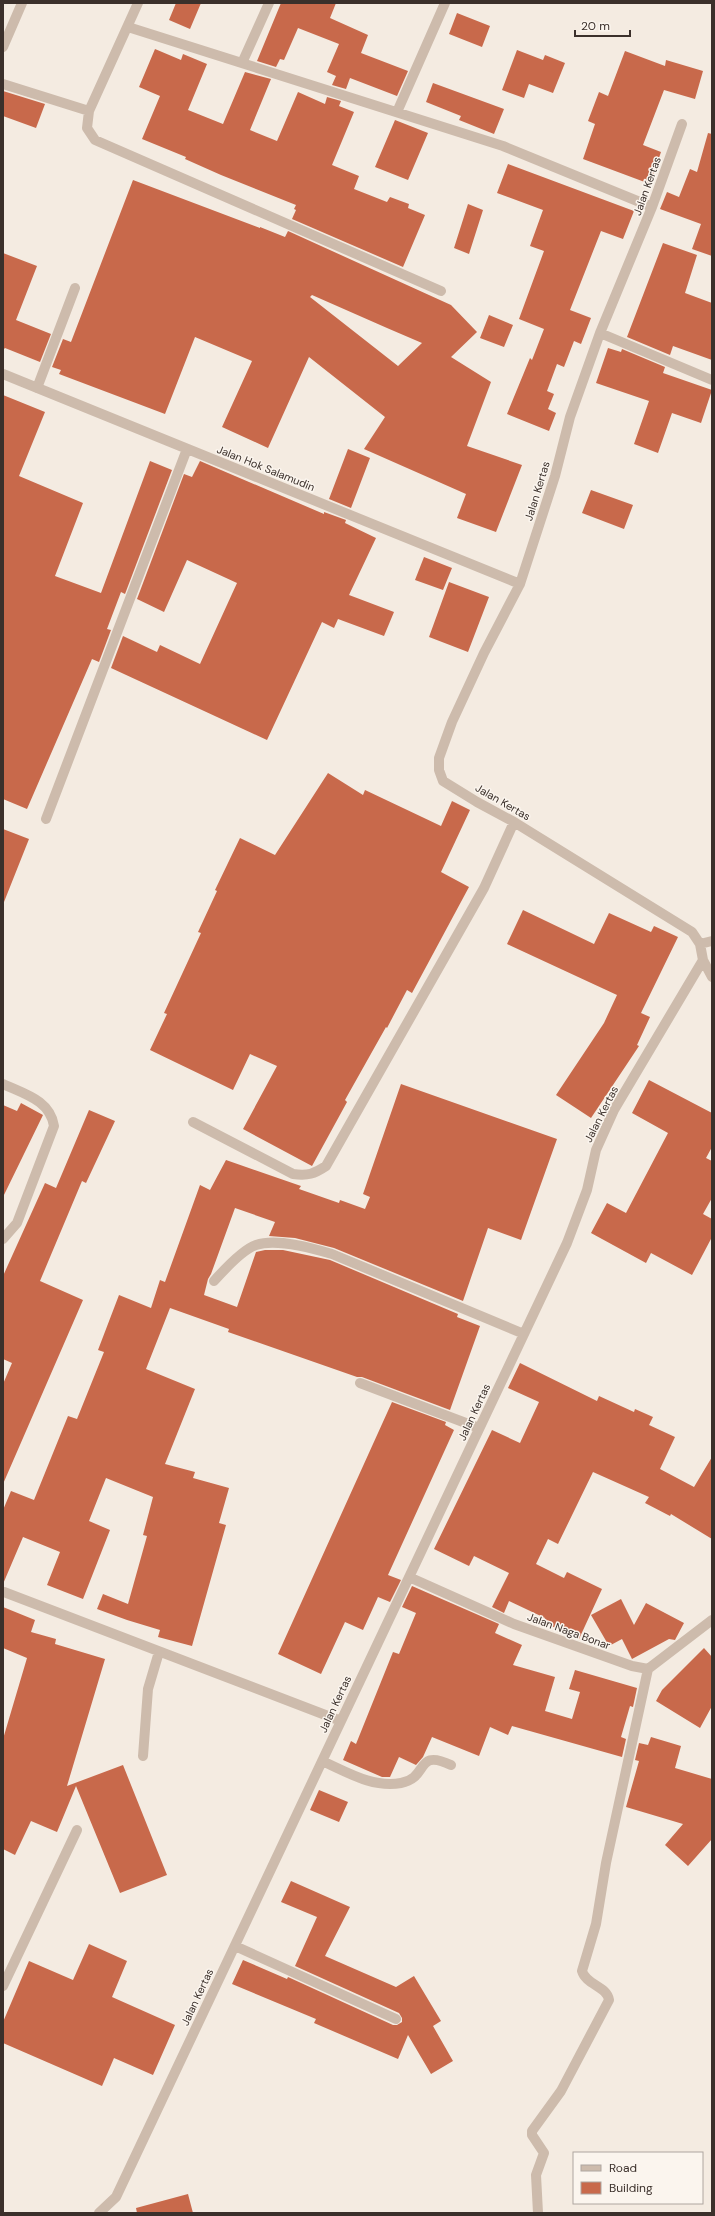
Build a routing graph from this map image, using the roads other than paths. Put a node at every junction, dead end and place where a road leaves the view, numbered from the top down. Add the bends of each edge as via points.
1 (22, 3) edge
2 (138, 3) edge
3 (269, 3) edge
4 (444, 3) edge
5 (128, 27) junction
6 (3, 47) edge
7 (242, 63) junction
8 (3, 84) edge
9 (89, 112) junction
10 (397, 112) junction
11 (682, 124) dead end
12 (652, 207) junction
13 (75, 288) dead end
14 (442, 292) dead end
15 (600, 333) junction
16 (3, 374) edge
17 (712, 380) edge
18 (37, 388) junction
19 (187, 449) junction
20 (520, 584) junction
21 (46, 819) dead end
22 (514, 822) junction
23 (712, 941) edge
24 (700, 944) junction
25 (703, 960) junction
26 (712, 978) edge
27 (3, 1084) edge
28 (193, 1122) dead end
29 (3, 1239) edge
30 (214, 1281) dead end
31 (524, 1334) junction
32 (360, 1383) dead end
33 (479, 1428) junction
34 (409, 1577) junction
35 (4, 1592) dead end
36 (712, 1620) edge
37 (159, 1652) junction
38 (648, 1669) junction
39 (341, 1721) junction
40 (143, 1756) dead end
41 (322, 1761) junction
42 (451, 1765) dead end
43 (77, 1830) dead end
44 (235, 1946) junction
45 (3, 1986) edge
46 (396, 2019) dead end
47 (99, 2213) edge
48 (538, 2213) edge

1 - 6 street
2 - 5 street
3 - 7 street
4 - 10 street
5 - 7 street
5 - 9 street
7 - 10 street
8 - 9 street
9 - 14 street via 87,128 95,140
10 - 12 street via 503,146
11 - 12 street, Jalan Kertas
12 - 15 street, Jalan Kertas
13 - 18 street
15 - 17 street
15 - 20 street, Jalan Kertas via 570,417 555,476
16 - 18 street, Jalan Hok Salamudin
18 - 19 street, Jalan Hok Salamudin
19 - 20 street, Jalan Hok Salamudin
19 - 21 street
20 - 22 street, Jalan Kertas via 484,653 452,722 439,758 439,770 443,781
22 - 24 street, Jalan Kertas via 692,932
22 - 28 street via 484,888 326,1166 313,1175 293,1174
23 - 24 street
24 - 25 street, Jalan Kertas
25 - 26 street
25 - 31 street, Jalan Kertas via 614,1110 596,1150 587,1190 567,1243
27 - 29 street via 45,1105 52,1116 54,1126 17,1223
30 - 31 street via 254,1246 264,1243 308,1247 332,1254
31 - 33 street, Jalan Kertas
32 - 33 street
33 - 34 street, Jalan Kertas
34 - 38 street, Jalan Naga Bonar via 514,1624 632,1666
34 - 39 street, Jalan Kertas
35 - 37 street
36 - 38 street
37 - 39 street
37 - 40 street via 148,1689
38 - 48 street via 606,1863 596,1924 582,1971 584,1977 607,1994 609,2000 572,2071 549,2110 532,2131 544,2153 536,2176
39 - 41 street, Jalan Kertas
41 - 42 street via 377,1784 411,1781 425,1762 432,1759
41 - 44 street, Jalan Kertas
43 - 45 street
44 - 46 street
44 - 47 street, Jalan Kertas via 116,2197

